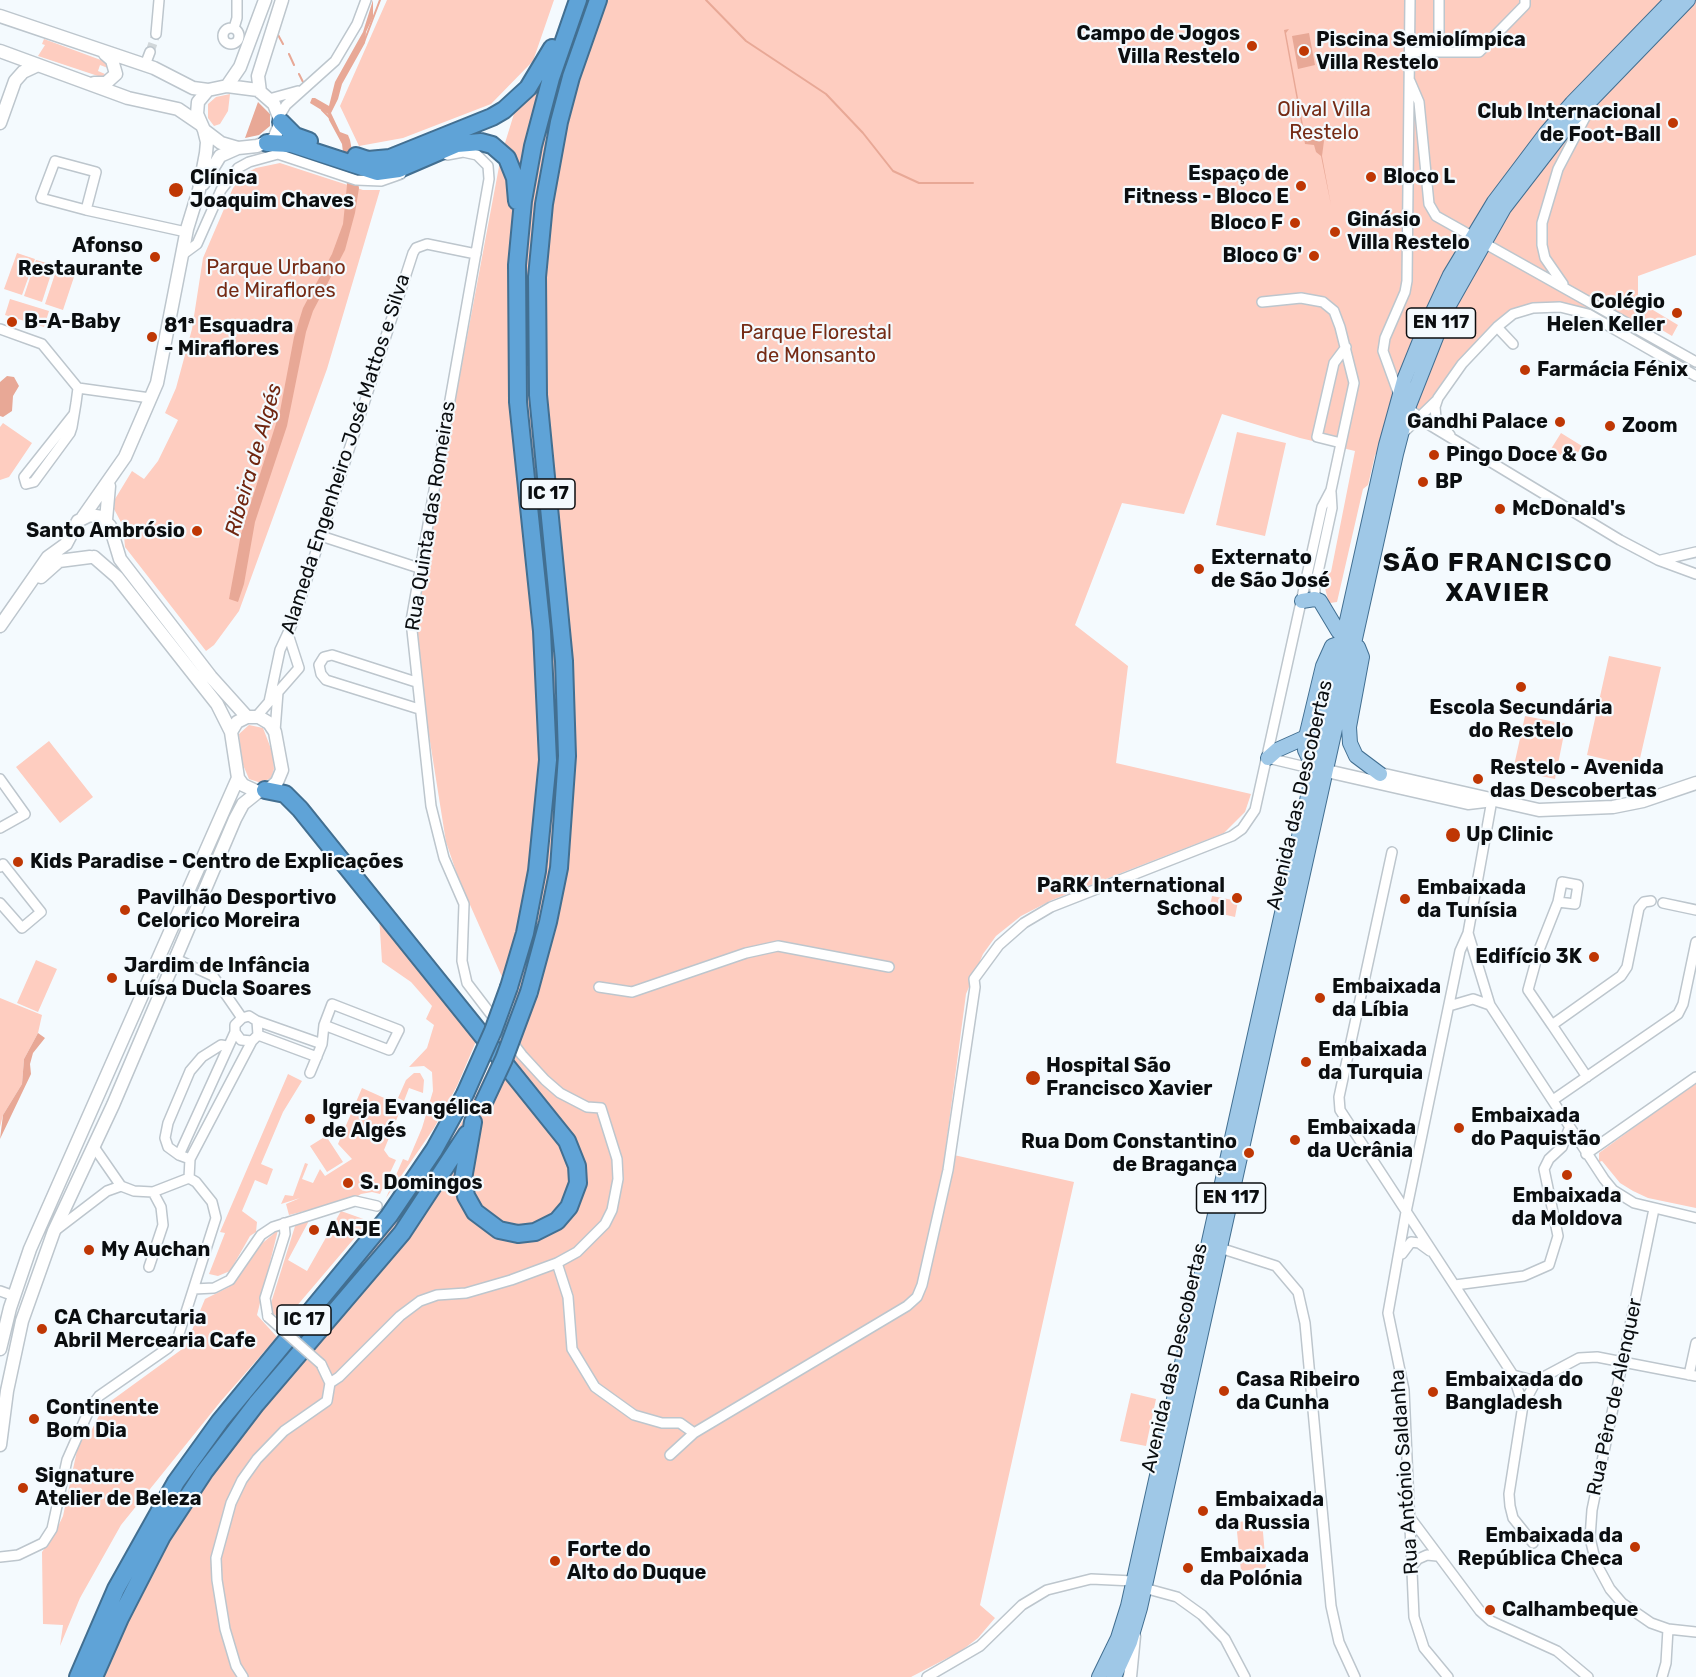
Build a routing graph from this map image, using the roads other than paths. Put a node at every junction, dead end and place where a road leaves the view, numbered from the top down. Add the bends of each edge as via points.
1 (159, 0) edge
2 (237, 0) edge
3 (265, 0) edge
4 (282, 0) edge
5 (366, 0) edge
6 (598, 0) edge
7 (1410, 0) edge
8 (1439, 0) edge
9 (1525, 0) edge
10 (1672, 0) edge
11 (1688, 0) edge
12 (577, 2) edge
13 (0, 16) edge
14 (234, 28) dead end
15 (156, 34) tunnel mouth
16 (2, 52) edge
17 (101, 52) junction
18 (150, 52) tunnel mouth
19 (1410, 52) junction
20 (1439, 52) junction
21 (38, 65) junction
22 (145, 65) junction
23 (15, 81) junction
24 (1410, 81) junction
25 (88, 82) junction
26 (308, 85) junction
27 (227, 86) junction
28 (208, 90) junction
29 (1598, 92) junction
30 (265, 96) junction
31 (281, 118) junction
32 (0, 123) edge
33 (202, 127) junction
34 (267, 143) junction
35 (238, 148) junction
36 (199, 190) junction
37 (86, 210) junction
38 (186, 232) junction
39 (1477, 240) junction
40 (476, 254) junction
41 (182, 255) junction
42 (516, 289) junction
43 (1568, 289) junction
44 (1262, 302) dead end
45 (1560, 307) junction
46 (1497, 327) junction
47 (0, 329) edge
48 (1513, 344) dead end
49 (1346, 347) junction
50 (1696, 362) edge
51 (1696, 376) edge
52 (78, 388) junction
53 (1400, 396) junction
54 (150, 398) junction
55 (1438, 398) junction
56 (1413, 412) junction
57 (74, 414) junction
58 (1450, 435) junction
59 (1341, 443) junction
60 (110, 482) junction
61 (83, 517) junction
62 (106, 520) junction
63 (72, 532) junction
64 (321, 537) junction
65 (112, 541) junction
66 (1696, 552) edge
67 (92, 557) junction
68 (1658, 560) junction
69 (419, 568) junction
70 (1696, 572) edge
71 (1353, 591) junction
72 (1308, 600) junction
73 (1328, 611) junction
74 (0, 626) edge
75 (288, 634) junction
76 (0, 636) edge
77 (1347, 641) junction
78 (276, 669) junction
79 (291, 679) junction
80 (416, 682) junction
81 (419, 709) junction
82 (251, 717) junction
83 (1349, 727) junction
84 (231, 732) junction
85 (275, 732) junction
86 (1306, 737) junction
87 (1332, 740) junction
88 (1268, 758) junction
89 (1320, 770) junction
90 (1380, 774) joint
91 (238, 778) junction
92 (0, 779) edge
93 (1696, 783) edge
94 (261, 791) junction
95 (1492, 800) junction
96 (0, 828) edge
97 (1392, 852) dead end
98 (1, 864) edge
99 (191, 887) junction
100 (205, 893) junction
101 (1651, 901) dead end
102 (1558, 902) dead end
103 (0, 903) edge
104 (1664, 903) dead end
105 (1696, 910) edge
106 (179, 914) junction
107 (193, 920) junction
108 (1468, 933) junction
109 (1696, 942) edge
110 (176, 959) junction
111 (889, 968) dead end
112 (599, 987) dead end
113 (1490, 1005) junction
114 (1449, 1006) junction
115 (242, 1018) junction
116 (257, 1021) junction
117 (324, 1024) junction
118 (1552, 1025) junction
119 (235, 1032) junction
120 (255, 1038) junction
121 (322, 1044) junction
122 (227, 1046) junction
123 (318, 1057) junction
124 (310, 1073) dead end
125 (1587, 1077) junction
126 (1696, 1077) edge
127 (1553, 1100) junction
128 (473, 1122) junction
129 (1569, 1129) junction
130 (1580, 1144) junction
131 (94, 1147) junction
132 (1562, 1147) junction
133 (1586, 1154) junction
134 (179, 1155) junction
135 (190, 1159) junction
136 (189, 1178) junction
137 (121, 1186) junction
138 (153, 1192) junction
139 (377, 1206) dead end
140 (1654, 1209) junction
141 (1406, 1212) junction
142 (1696, 1218) edge
143 (284, 1223) junction
144 (54, 1232) junction
145 (1220, 1248) junction
146 (1436, 1256) junction
147 (557, 1263) junction
148 (1396, 1264) junction
149 (149, 1267) dead end
150 (1455, 1285) junction
151 (194, 1289) junction
152 (0, 1291) edge
153 (14, 1296) junction
154 (1696, 1343) edge
155 (0, 1348) edge
156 (1622, 1361) junction
157 (1514, 1375) junction
158 (1693, 1376) edge
159 (1536, 1381) junction
160 (330, 1383) junction
161 (1523, 1405) junction
162 (694, 1433) junction
163 (0, 1443) edge
164 (670, 1455) dead end
165 (1408, 1514) junction
166 (1533, 1543) dead end
167 (147, 1546) junction
168 (1437, 1556) junction
169 (0, 1557) edge
170 (1411, 1567) junction
171 (1139, 1584) junction
172 (1136, 1626) junction
173 (1668, 1629) junction
174 (1696, 1632) edge
175 (78, 1677) edge
176 (94, 1677) edge
177 (243, 1677) edge
178 (927, 1677) edge
179 (1099, 1677) edge
180 (1114, 1677) edge
181 (1130, 1677) edge
182 (1245, 1677) edge
183 (1355, 1677) edge
184 (1448, 1677) edge
185 (1588, 1677) edge
186 (1662, 1677) edge

1 - 15 street
2 - 14 street
3 - 27 street via 240,66
4 - 30 street via 258,76
5 - 26 street via 335,61
6 - 128 highway, IC 17, bridge via 559,122 538,261 537,376 564,661 567,756 559,868 529,992
7 - 19 street
8 - 20 street
9 - 20 street via 1525,5 1479,52
10 - 39 main road, Avenida das Descobertas via 1546,133
11 - 29 main road, Avenida das Descobertas / EN 117
12 - 31 highway via 536,77 504,110 398,156 368,160 295,136
12 - 42 highway, IC 17 via 533,146
13 - 17 street
16 - 21 street
16 - 23 street via 12,64
17 - 22 street
17 - 25 street via 112,60 116,74 106,83
18 - 22 street
19 - 20 street
19 - 24 street
21 - 23 street
21 - 25 street
22 - 28 street via 186,85
23 - 32 street
24 - 39 street via 1419,102 1430,204 1436,216
24 - 53 street via 1407,281 1383,351
25 - 33 street via 137,101 178,109
26 - 30 street via 289,94
26 - 31 street via 286,105
27 - 28 street
27 - 30 street via 240,86
28 - 33 street via 198,102
29 - 39 main road, Avenida das Descobertas / EN 117
29 - 43 street via 1565,153 1542,223 1545,258
30 - 31 street
31 - 34 street via 278,133
33 - 35 street via 221,143
33 - 36 street via 207,148
34 - 35 street
34 - 42 highway via 291,144 377,172 399,169 457,144 492,145 507,158 515,178
35 - 36 street via 220,156
36 - 38 street
37 - 37 street via 41,198 55,161 96,172
37 - 38 street
38 - 41 street
39 - 43 street
39 - 53 main road, Avenida das Descobertas via 1423,333
39 - 56 main road, Avenida das Descobertas / EN 117 via 1436,335
40 - 41 street, Rua Quinta das Romeiras via 489,169 482,159 463,152 381,181 356,180 288,155 262,157 238,168 221,190 197,244
40 - 64 street, Alameda Engenheiro José Mattos e Silva via 427,244 412,253
40 - 69 street, Rua Quinta das Romeiras
41 - 54 street via 163,363
42 - 167 highway, IC 17, bridge via 518,402 543,651 548,760 537,871 509,987 465,1094 441,1138 398,1204 220,1421 176,1482
43 - 45 street via 1574,303
43 - 50 street
44 - 49 street via 1301,298 1323,302 1334,311
45 - 46 street via 1513,314
45 - 51 street via 1600,320
46 - 48 street
46 - 55 street via 1462,364
47 - 52 street via 42,344
49 - 59 street via 1354,383
49 - 59 street via 1334,363 1317,437
52 - 54 street
52 - 57 street
53 - 56 main road
53 - 71 main road, Avenida das Descobertas
54 - 60 street via 133,441
55 - 56 street
55 - 58 street via 1436,418
56 - 58 street
56 - 77 main road, Avenida das Descobertas / EN 117 via 1401,436
57 - 57 street via 70,433 34,482 26,484 24,477
58 - 68 street via 1563,507
59 - 72 street via 1331,490 1332,508 1315,586
60 - 61 street
60 - 62 street
61 - 62 street
61 - 63 street
62 - 65 street
63 - 67 street via 75,547
63 - 74 street via 66,544 48,557
64 - 69 street
64 - 75 street, Alameda Engenheiro José Mattos e Silva
65 - 67 street via 104,553
65 - 82 street via 120,559 211,677
66 - 68 street
67 - 76 street via 69,558 53,565
67 - 84 street via 117,578 217,704
68 - 70 street
69 - 80 street, Rua Quinta das Romeiras via 411,621
71 - 73 main road via 1343,605
71 - 77 main road, Avenida das Descobertas
72 - 73 main road
72 - 88 street
73 - 77 main road
75 - 78 street, Alameda Engenheiro José Mattos e Silva via 280,648
75 - 79 street via 299,663 297,674
77 - 83 main road via 1361,652 1362,663
77 - 86 main road via 1332,646 1326,655
77 - 87 main road, Avenida das Descobertas / EN 117
77 - 89 main road, Avenida das Descobertas
78 - 79 street via 278,674
78 - 82 street, Alameda Engenheiro José Mattos e Silva via 269,702
79 - 85 street via 281,687 276,699
80 - 81 street, Rua Quinta das Romeiras
80 - 81 street via 332,655 324,657 319,665 326,680
81 - 147 street, Rua Quinta das Romeiras via 437,834 464,904 462,962 467,982 545,1080 587,1107 601,1108 617,1159 612,1210 595,1237
82 - 84 street via 237,722
82 - 85 street via 268,723
83 - 87 main road
83 - 90 main road via 1356,756
84 - 91 street
85 - 94 street via 282,770 277,782
86 - 88 main road
86 - 89 main road via 1305,750
87 - 89 main road, Avenida das Descobertas / EN 117
88 - 89 street
88 - 162 street via 1254,810 1242,829 1232,836 1051,907 1024,923 999,945 974,979 948,1170 917,1297 888,1319
89 - 95 street via 1468,803
89 - 145 main road, Avenida das Descobertas / EN 117
89 - 171 main road, Avenida das Descobertas
90 - 95 street
91 - 94 street
91 - 99 street
92 - 96 street via 25,814
93 - 95 street via 1613,807 1539,810
94 - 100 street via 243,804
94 - 128 highway via 279,792 291,799 567,1141 577,1166 578,1183 569,1207 557,1221 535,1232 518,1234 499,1230 475,1212 466,1196 464,1179
95 - 108 street, Rua António Saldanha
97 - 141 street via 1339,1096 1340,1110
98 - 103 street via 41,912 21,928
99 - 100 street
99 - 106 street
100 - 107 street
101 - 118 street via 1639,908 1627,968 1621,976
102 - 118 street via 1528,990
104 - 105 street
106 - 107 street
106 - 153 street via 44,1217
107 - 110 street
108 - 113 street
108 - 114 street, Rua António Saldanha via 1460,951
109 - 125 street via 1678,1014
110 - 115 street via 213,976
110 - 131 street
111 - 112 street via 778,946 632,992
113 - 114 street via 1473,999
113 - 127 street
114 - 141 street, Rua António Saldanha
115 - 116 street via 249,1016
115 - 119 street via 235,1024
116 - 120 street
116 - 121 street
117 - 117 street via 390,1050 399,1030 332,1004
117 - 121 street
118 - 125 street
119 - 120 street via 241,1040
119 - 122 street
120 - 123 street
120 - 135 street
121 - 123 street
122 - 134 street
122 - 134 street via 221,1045 202,1057 190,1071 165,1138 168,1147
123 - 124 street
125 - 127 street
126 - 133 street
127 - 129 street
128 - 167 highway, IC 17 via 402,1233 236,1429
129 - 130 street
129 - 132 street
130 - 132 street
130 - 133 street
131 - 137 street
131 - 144 street
132 - 150 street via 1544,1169 1558,1236 1549,1265 1524,1276
133 - 140 street via 1613,1190
134 - 135 street
135 - 136 street
136 - 138 street
136 - 151 street via 216,1212
137 - 138 street
137 - 144 street via 107,1191
138 - 149 street via 161,1207 163,1225
139 - 143 street via 355,1201
140 - 142 street
140 - 156 street, Rua Pêro de Alenquer
141 - 146 street
141 - 148 street, Rua António Saldanha
143 - 151 street via 261,1235 230,1280 214,1288
143 - 160 street, bridge via 285,1234 264,1298 268,1317 321,1364
144 - 163 street via 22,1322
145 - 171 main road, Avenida das Descobertas / EN 117
145 - 183 street via 1276,1266 1298,1292 1305,1323 1331,1606 1339,1642
146 - 148 street via 1412,1242
146 - 150 street
147 - 160 street via 466,1293 420,1301
147 - 162 street via 568,1297 572,1349 595,1387 634,1415 662,1423 680,1423
148 - 165 street, Rua António Saldanha via 1389,1313 1404,1390
150 - 157 street
151 - 169 street via 174,1342 99,1396 90,1408 67,1460 49,1536 35,1549
152 - 153 street
153 - 155 street
154 - 158 street
156 - 158 street
156 - 159 street via 1579,1358
156 - 173 street, Rua Pêro de Alenquer via 1592,1510 1590,1538 1596,1563 1610,1589 1635,1614
157 - 159 street
157 - 161 street
159 - 161 street
160 - 177 street via 327,1401 284,1431 257,1459 242,1480 226,1518 216,1558 217,1580 225,1629
161 - 166 street via 1509,1494 1514,1518
162 - 164 street
165 - 168 street
165 - 170 street, Rua António Saldanha
167 - 175 highway, IC 17 via 96,1631
167 - 176 highway, IC 17
168 - 170 street via 1427,1555
168 - 185 street via 1491,1621 1557,1651
170 - 184 street, Rua António Saldanha via 1418,1634 1433,1662
171 - 172 main road, Avenida das Descobertas / EN 117
171 - 178 street via 1091,1578 1047,1590 1022,1605 980,1646
171 - 179 main road, Avenida das Descobertas
171 - 182 street via 1177,1597 1202,1615 1225,1639
172 - 180 main road, Avenida das Descobertas / EN 117
172 - 181 street
173 - 174 street, Rua Pêro de Alenquer
173 - 186 street

